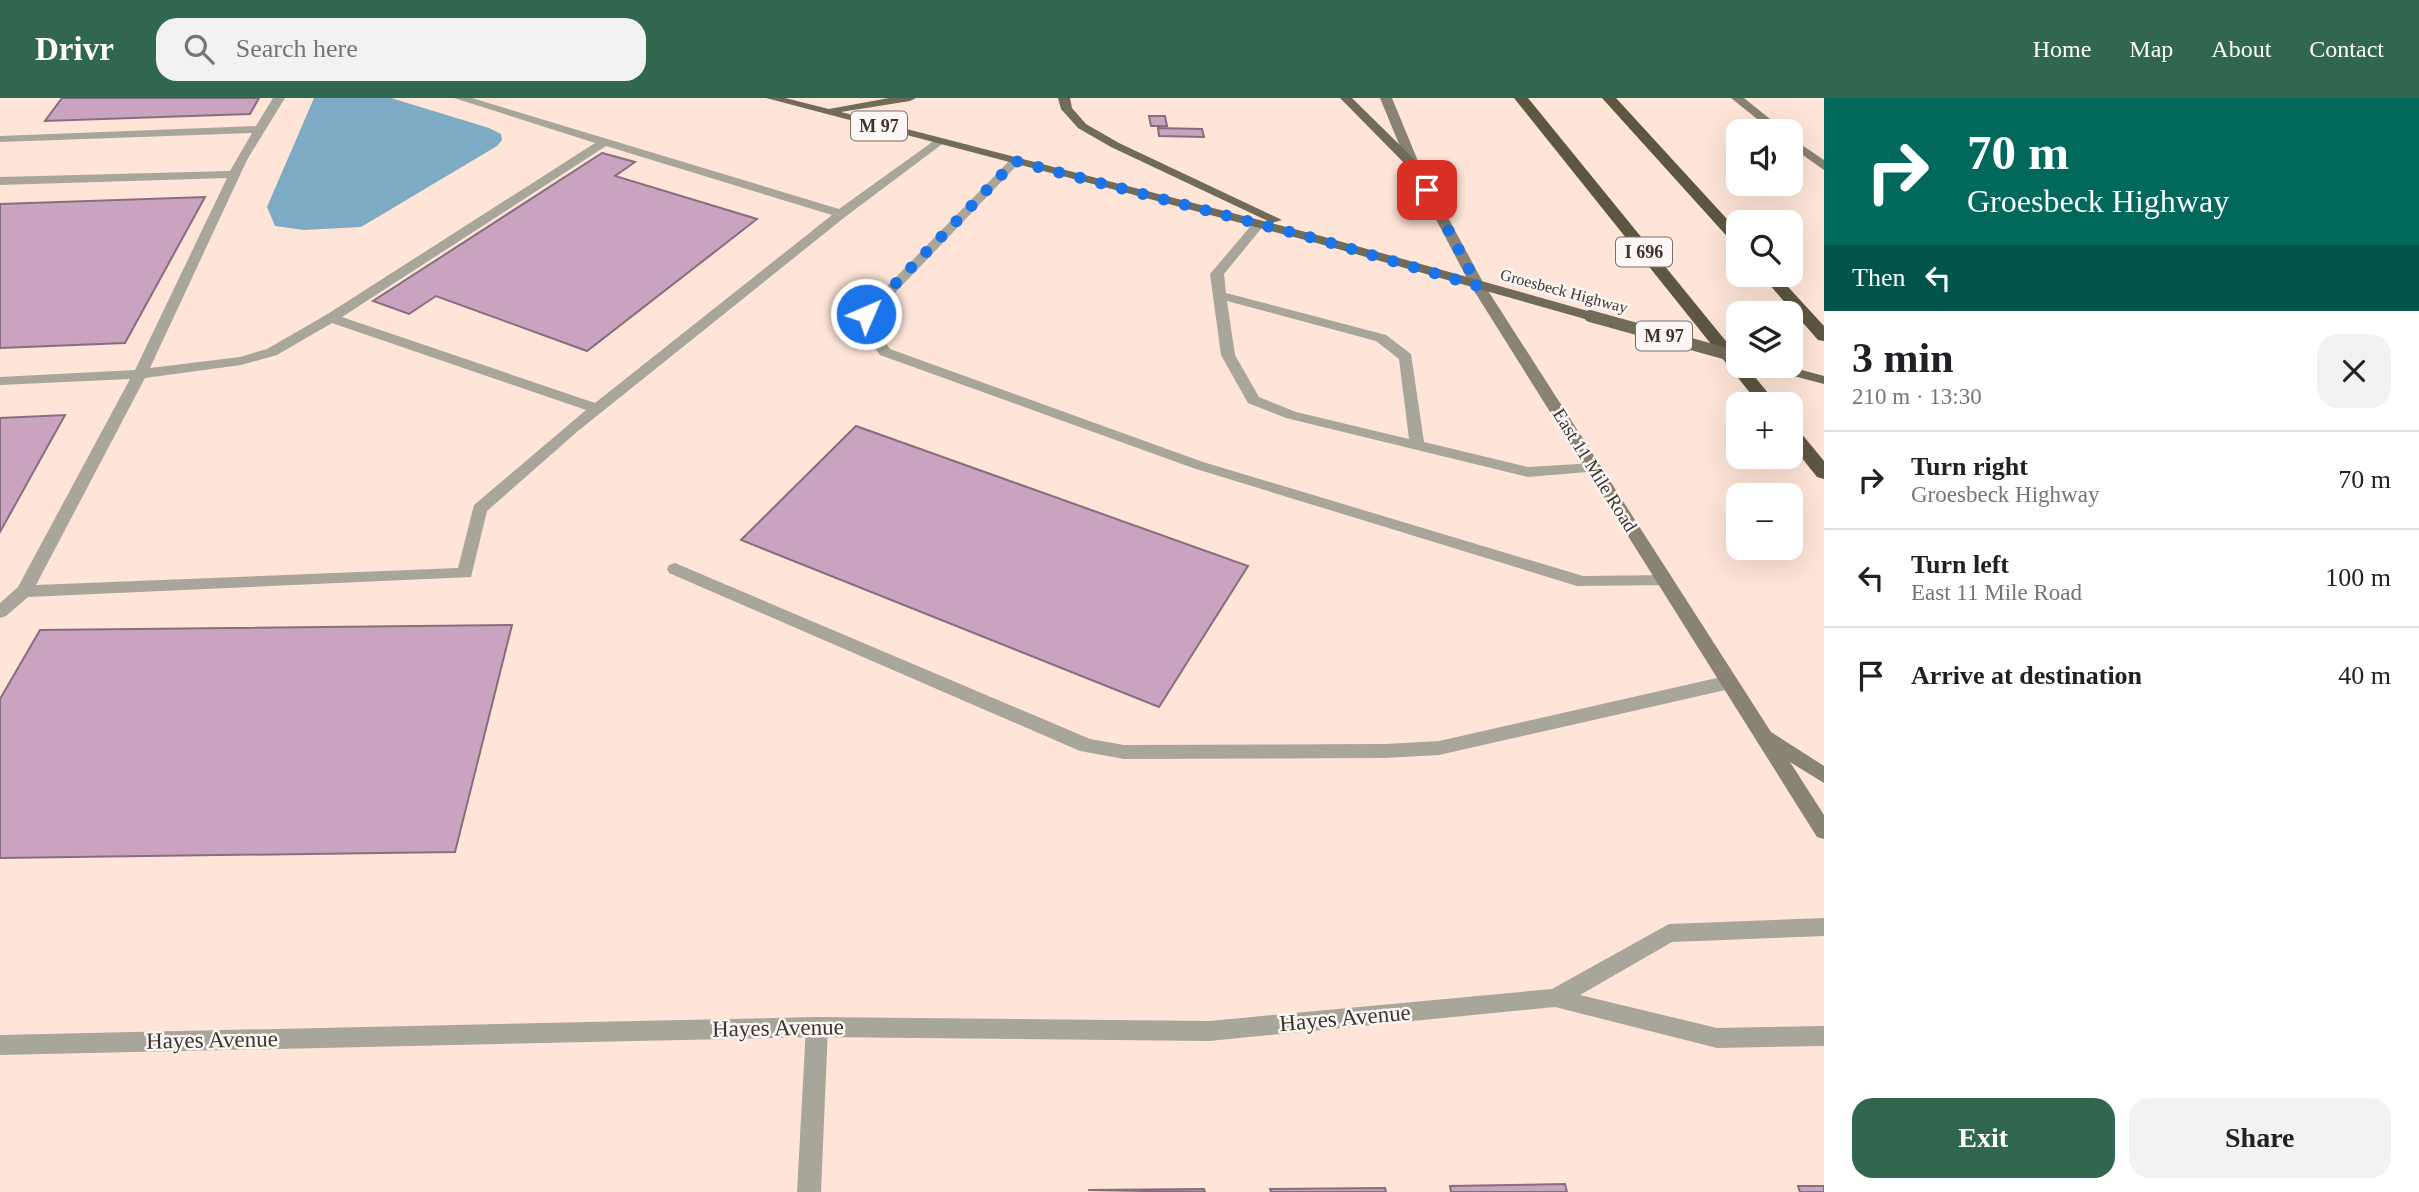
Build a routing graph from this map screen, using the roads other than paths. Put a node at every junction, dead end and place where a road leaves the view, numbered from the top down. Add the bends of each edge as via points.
1 (279, 98) edge
2 (460, 98) edge
3 (772, 98) edge
4 (910, 98) edge
5 (1064, 98) edge
6 (1346, 98) edge
7 (1386, 98) edge
8 (1521, 98) edge
9 (1609, 98) edge
10 (1737, 98) edge
11 (820, 110) junction
12 (1764, 119) edge
13 (260, 129) junction
14 (0, 139) edge
15 (939, 142) junction
16 (603, 143) junction
17 (1803, 150) edge
18 (1015, 161) junction
19 (1414, 166) junction
20 (1824, 166) edge
21 (234, 174) junction
22 (0, 181) edge
23 (841, 214) junction
24 (1259, 224) junction
25 (1726, 227) edge
26 (1317, 239) junction
27 (1478, 286) junction
28 (1780, 287) edge
29 (1220, 295) junction
30 (331, 318) junction
31 (1824, 337) edge
32 (1726, 353) edge
33 (140, 374) junction
34 (1803, 374) edge
35 (1824, 380) edge
36 (0, 381) edge
37 (1758, 392) edge
38 (598, 408) junction
39 (1417, 443) junction
40 (1803, 447) edge
41 (1594, 468) junction
42 (1824, 473) edge
43 (675, 569) dead end
44 (1665, 581) junction
45 (24, 591) junction
46 (0, 612) edge
47 (1730, 682) junction
48 (1762, 733) junction
49 (1824, 776) edge
50 (1824, 831) edge
51 (1824, 927) edge
52 (1556, 998) junction
53 (817, 1027) junction
54 (1824, 1037) edge
55 (0, 1045) edge
56 (809, 1192) edge

1 - 13 street
2 - 16 street
3 - 11 main road, Groesbeck Highway / M 97
4 - 11 main road
5 - 26 main road via 1082,126 1115,145
6 - 19 main road
7 - 19 main road, East 11 Mile Road
8 - 37 highway, I 696
9 - 25 highway
10 - 12 main road
11 - 15 main road, Groesbeck Highway / M 97
13 - 14 street
13 - 21 street
15 - 18 main road, Groesbeck Highway / M 97
15 - 23 street
16 - 23 street
16 - 30 street
17 - 20 main road
18 - 24 main road, Groesbeck Highway / M 97
18 - 44 street via 866,314 869,329 885,352 1198,465 1583,582
19 - 27 main road, East 11 Mile Road
21 - 22 street
21 - 33 street
23 - 38 street
24 - 26 main road, Groesbeck Highway / M 97
24 - 29 street via 1217,274
26 - 27 main road, Groesbeck Highway / M 97
27 - 32 main road, Groesbeck Highway / M 97, bridge
27 - 41 main road, East 11 Mile Road
28 - 31 highway
29 - 39 street via 1228,355 1253,400 1291,415
29 - 39 street via 1381,338 1389,344 1406,357
30 - 33 street via 271,352 241,361
30 - 38 street
33 - 36 street
33 - 45 street
34 - 35 main road
38 - 45 street via 480,509 465,573
39 - 41 street via 1528,472
40 - 42 highway
41 - 44 main road, East 11 Mile Road
43 - 47 street via 1087,746 1124,752 1438,748
44 - 47 main road, East 11 Mile Road
45 - 46 street
47 - 48 main road, East 11 Mile Road
48 - 49 main road
48 - 50 main road, East 11 Mile Road
51 - 52 street, Hayes Avenue via 1669,933
52 - 53 street, Hayes Avenue via 1209,1031
52 - 54 street, Hayes Avenue via 1717,1038
53 - 55 street, Hayes Avenue
53 - 56 street

